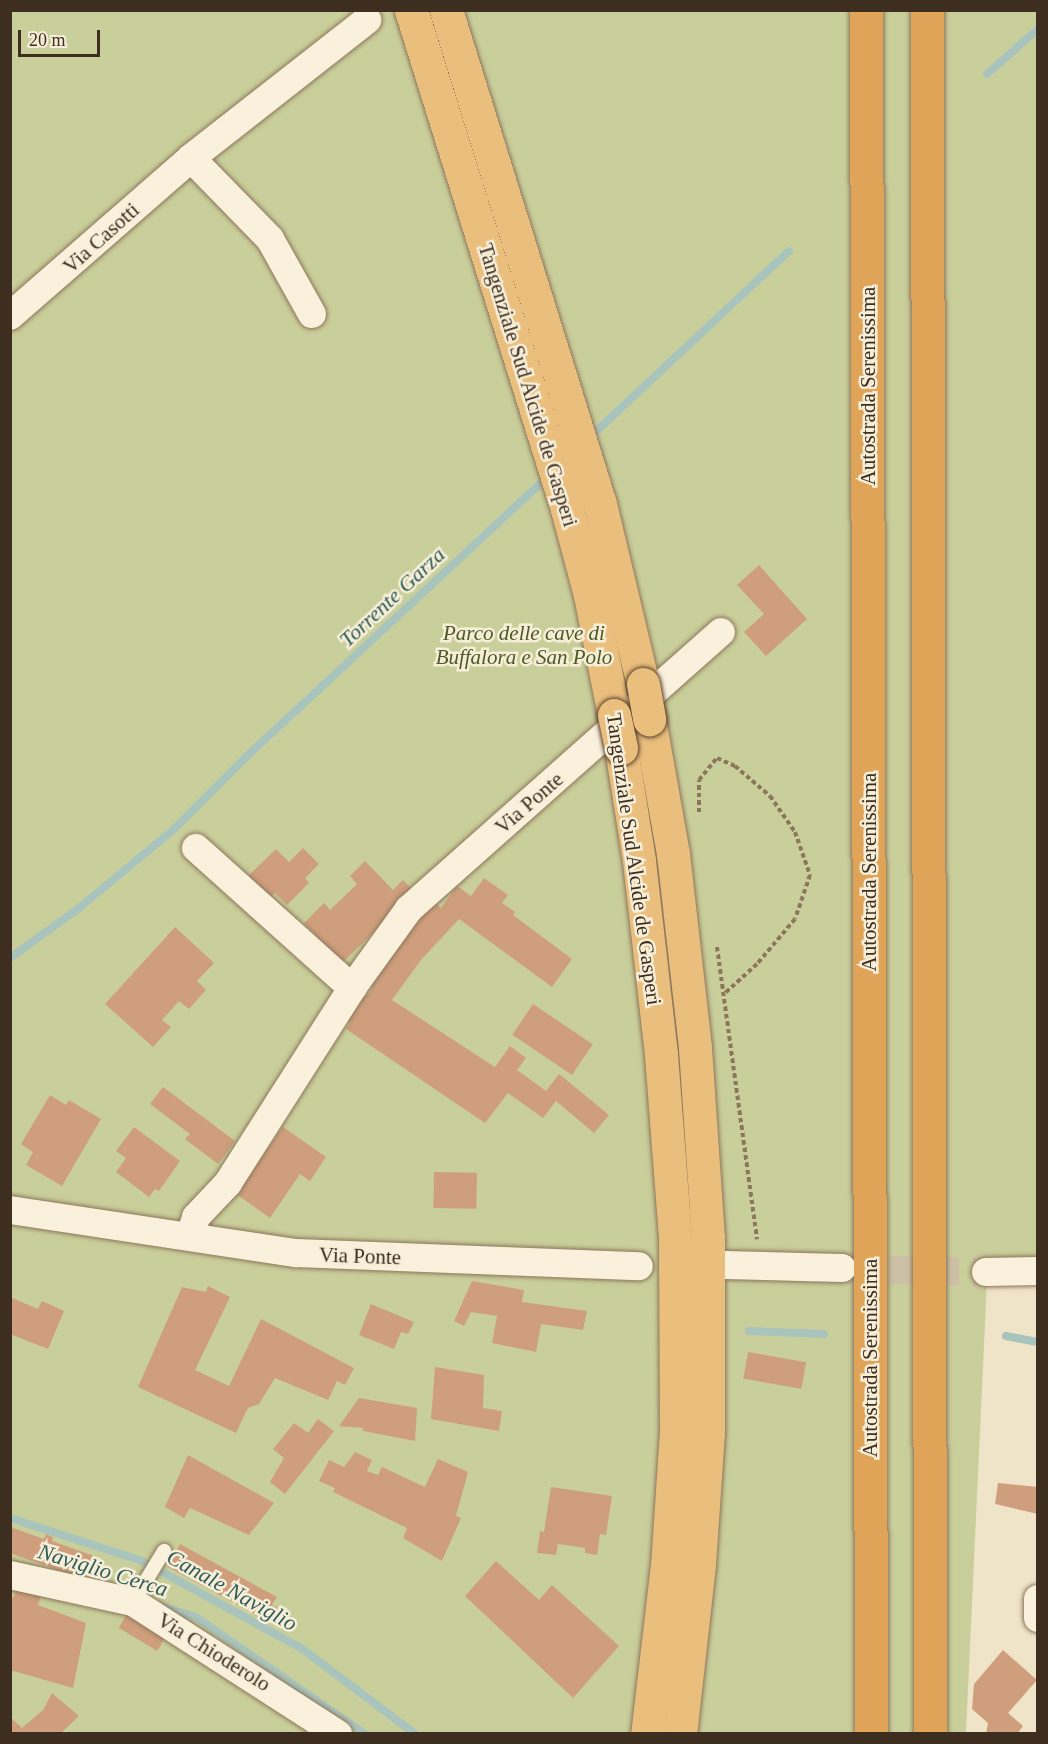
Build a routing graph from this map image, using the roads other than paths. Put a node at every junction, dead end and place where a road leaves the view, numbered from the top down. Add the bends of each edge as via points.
1 (411, 10) edge
2 (446, 10) edge
3 (866, 10) edge
4 (927, 10) edge
5 (367, 20) dead end
6 (191, 158) junction
7 (312, 314) dead end
8 (10, 316) edge
9 (721, 632) dead end
10 (196, 848) dead end
11 (352, 988) junction
12 (10, 1210) edge
13 (190, 1236) junction
14 (639, 1266) dead end
15 (726, 1266) dead end
16 (842, 1268) tunnel mouth
17 (1038, 1271) edge
18 (986, 1272) tunnel mouth
19 (164, 1551) dead end
20 (10, 1575) edge
21 (1038, 1599) edge
22 (133, 1602) junction
23 (1038, 1617) edge
24 (338, 1734) edge
25 (647, 1734) edge
26 (680, 1734) edge
27 (871, 1734) edge
28 (930, 1734) edge

1 - 25 highway, Tangenziale Sud Alcide de Gasperi, bridge via 591,595 639,861 660,1043 675,1239 676,1431 668,1565
2 - 26 highway, Tangenziale Sud Alcide de Gasperi, bridge via 600,504 643,684 673,854 695,1048 708,1238 708,1432 699,1565
3 - 27 highway, Autostrada Serenissima
4 - 28 highway
5 - 6 street, Via Casotti
6 - 7 street via 270,239
6 - 8 street, Via Casotti
9 - 11 street, Via Ponte via 409,909
10 - 11 street
11 - 13 street, Via Ponte via 228,1183 196,1217
12 - 13 street, Via Ponte
13 - 14 street, Via Ponte via 296,1253
15 - 16 street
17 - 18 street
19 - 22 lane
20 - 22 street, Via Chioderolo
21 - 23 street
22 - 24 street, Via Chioderolo

